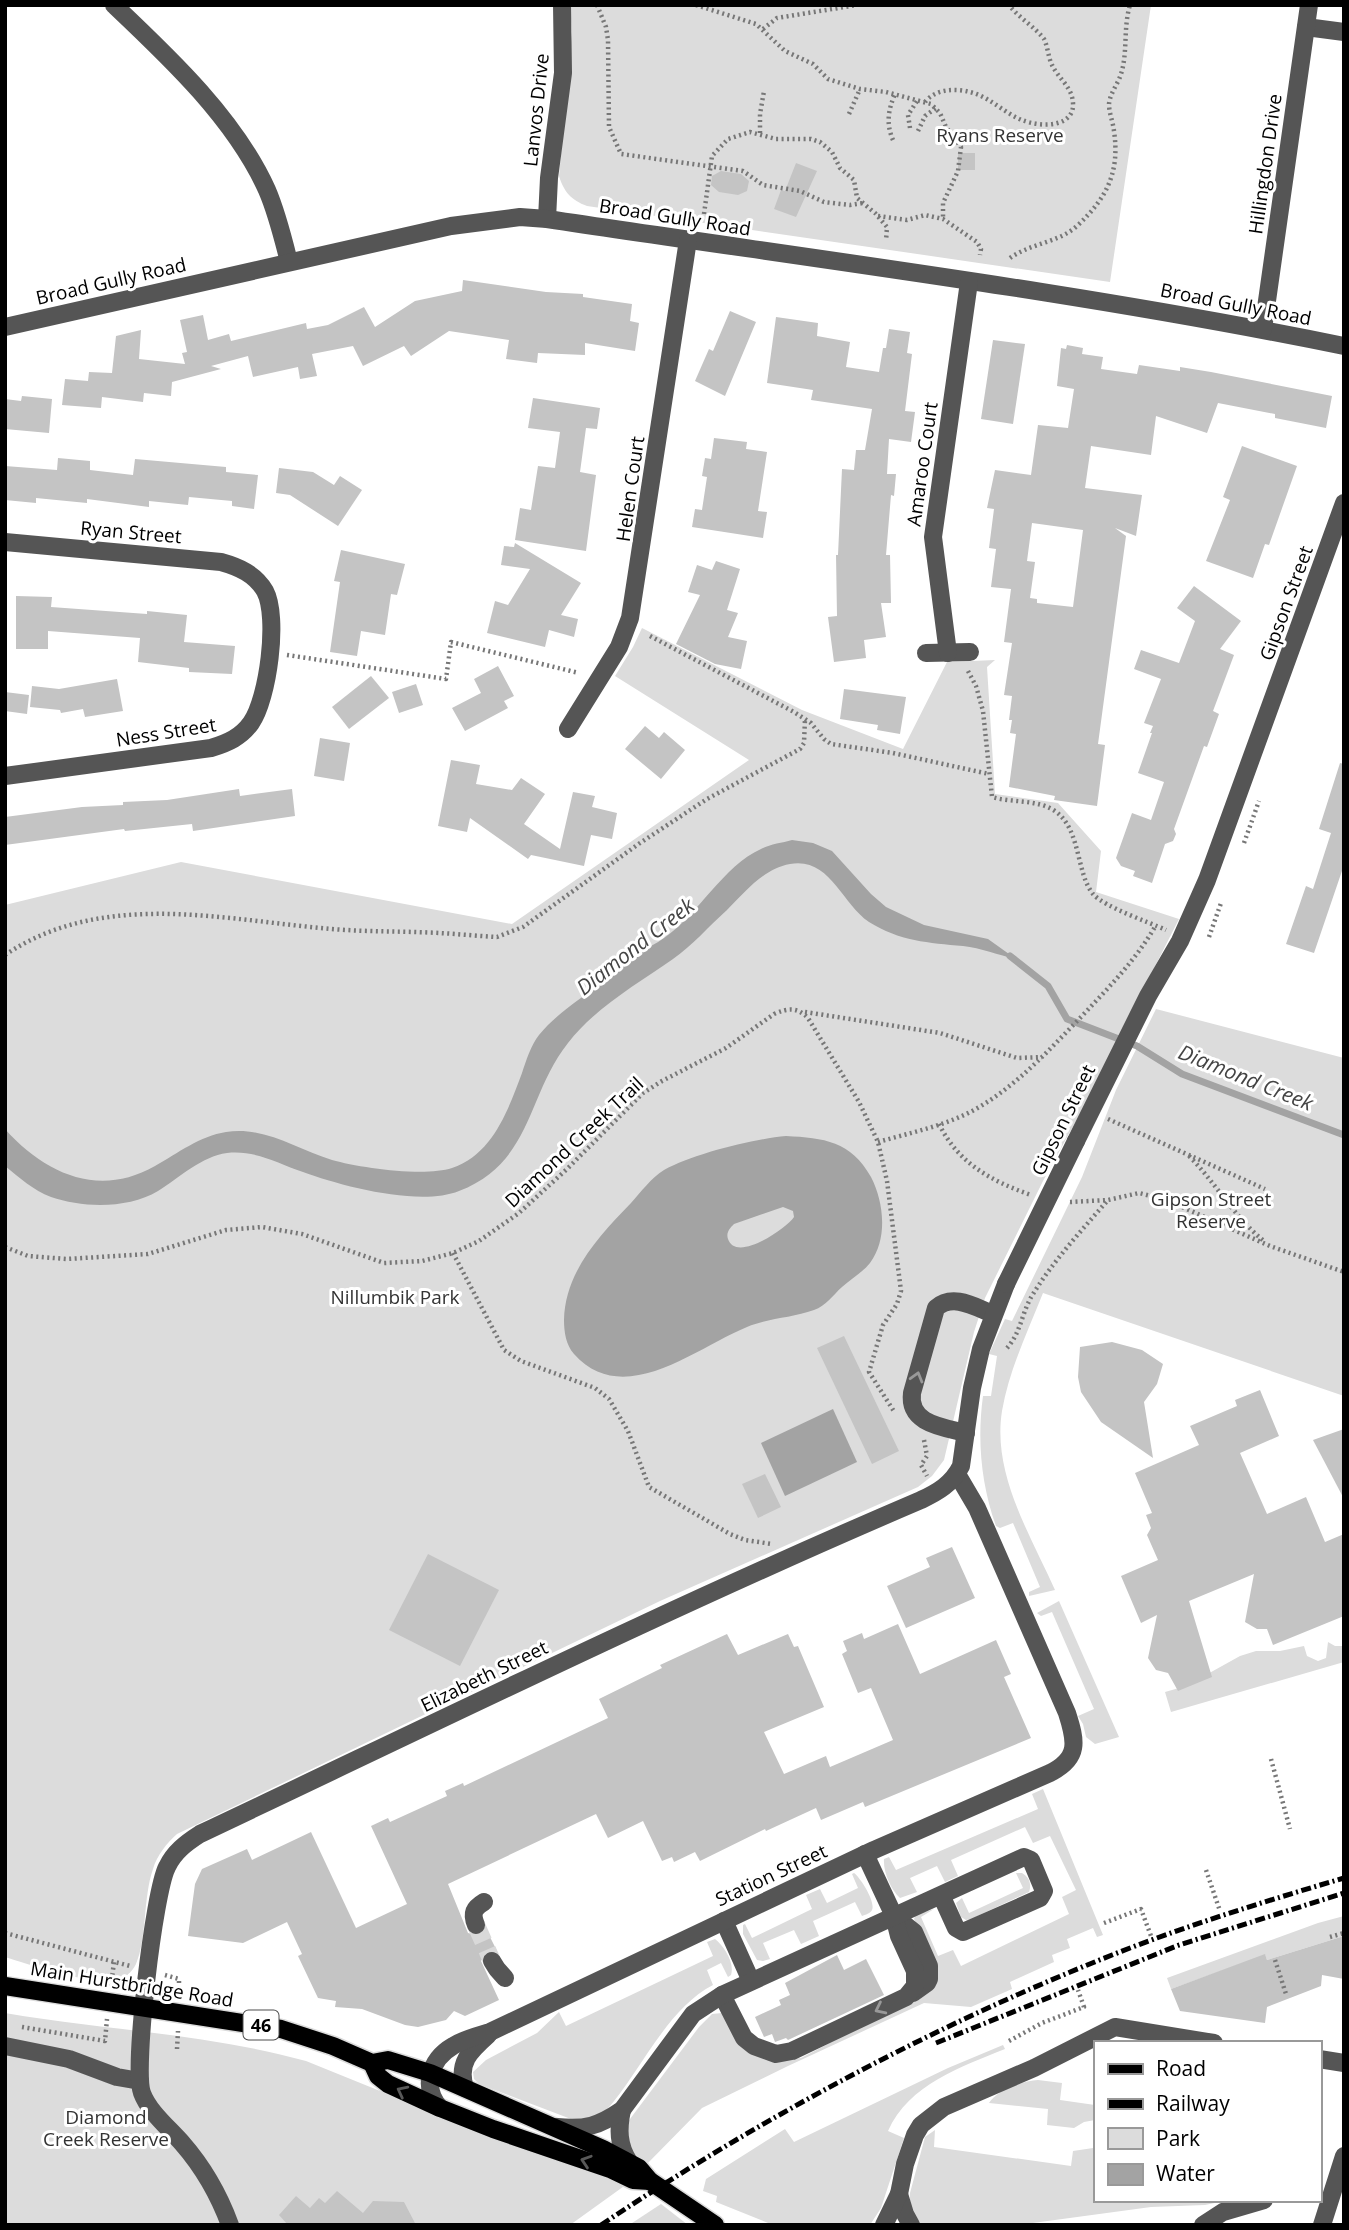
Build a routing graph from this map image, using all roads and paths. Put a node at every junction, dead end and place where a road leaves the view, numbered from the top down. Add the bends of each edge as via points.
1 (114, 5) edge
2 (562, 5) edge
3 (597, 5) edge
4 (696, 5) edge
5 (857, 5) edge
6 (1009, 5) edge
7 (1130, 5) edge
8 (1309, 5) edge
9 (1306, 27) junction
10 (763, 29) junction
11 (1344, 32) edge
12 (860, 89) junction
13 (764, 92) dead end
14 (895, 94) junction
15 (918, 100) junction
16 (925, 102) junction
17 (936, 108) junction
18 (849, 114) dead end
19 (910, 128) dead end
20 (918, 131) dead end
21 (760, 134) junction
22 (892, 140) dead end
23 (710, 166) junction
24 (863, 203) junction
25 (704, 214) dead end
26 (878, 216) junction
27 (547, 219) junction
28 (943, 219) junction
29 (688, 240) junction
30 (886, 242) dead end
31 (980, 255) dead end
32 (1010, 258) dead end
33 (289, 262) junction
34 (969, 282) junction
35 (5, 327) edge
36 (1263, 329) junction
37 (1344, 346) edge
38 (1344, 503) edge
39 (5, 542) edge
40 (250, 574) joint
41 (650, 636) dead end
42 (958, 652) junction
43 (926, 653) dead end
44 (294, 656) dead end
45 (579, 673) dead end
46 (805, 719) junction
47 (568, 729) dead end
48 (989, 774) junction
49 (5, 776) edge
50 (1156, 925) junction
51 (1182, 936) junction
52 (5, 955) edge
53 (800, 1011) junction
54 (1043, 1057) junction
55 (1091, 1112) junction
56 (939, 1124) junction
57 (878, 1142) junction
58 (1186, 1153) junction
59 (1265, 1189) dead end
60 (1035, 1196) dead end
61 (1108, 1200) junction
62 (1070, 1202) dead end
63 (1270, 1246) junction
64 (5, 1247) edge
65 (453, 1253) junction
66 (1344, 1272) edge
67 (900, 1298) dead end
68 (993, 1314) junction
69 (1007, 1348) dead end
70 (966, 1433) junction
71 (957, 1474) junction
72 (804, 1550) junction
73 (1271, 1759) dead end
74 (1290, 1829) dead end
75 (865, 1854) junction
76 (1206, 1870) dead end
77 (941, 1895) junction
78 (485, 1902) dead end
79 (1220, 1911) dead end
80 (894, 1916) junction
81 (724, 1921) junction
82 (1104, 1923) dead end
83 (476, 1925) dead end
84 (5, 1933) edge
85 (1344, 1933) edge
86 (1151, 1936) dead end
87 (1330, 1937) dead end
88 (1275, 1959) dead end
89 (492, 1961) tunnel mouth
90 (114, 1962) dead end
91 (505, 1978) dead end
92 (751, 1980) junction
93 (5, 1986) edge
94 (1078, 1990) dead end
95 (722, 1994) junction
96 (1286, 1994) dead end
97 (144, 2008) junction
98 (18, 2026) dead end
99 (490, 2032) junction
100 (105, 2041) dead end
101 (1009, 2041) dead end
102 (1202, 2041) edge
103 (5, 2046) edge
104 (1321, 2059) edge
105 (372, 2063) junction
106 (1344, 2063) edge
107 (430, 2073) junction
108 (140, 2081) junction
109 (466, 2088) junction
110 (440, 2108) junction
111 (622, 2109) junction
112 (557, 2127) junction
113 (629, 2162) junction
114 (1341, 2163) edge
115 (1321, 2179) edge
116 (650, 2181) junction
117 (899, 2194) junction
118 (1257, 2202) edge
119 (230, 2225) edge
120 (715, 2225) edge
121 (884, 2225) edge
122 (911, 2225) edge
123 (1203, 2225) edge
124 (1322, 2225) edge

1 - 33 street via 183,74 244,151 267,190
2 - 27 street, Lanvos Drive via 563,73
3 - 23 path via 608,40 609,127 619,153
4 - 10 path
5 - 10 path via 777,18
6 - 16 path via 1045,41 1053,67 1072,94 1070,116 1056,124 1032,124 980,95 961,90 933,94
7 - 32 path via 1122,72 1109,106 1115,154 1109,187 1098,206 1074,228
8 - 9 street, Hillingdon Drive
9 - 11 street
9 - 36 street, Hillingdon Drive
10 - 12 path via 785,51 813,64 824,77
12 - 14 path
12 - 18 path
13 - 21 path
14 - 15 path
14 - 22 path via 888,119
15 - 16 path
15 - 19 path via 910,108
16 - 17 path
17 - 20 path
17 - 28 path via 961,147 958,172 943,203
21 - 23 path via 742,133 728,139 715,151
21 - 24 path via 820,142 854,180 855,194
23 - 24 path via 743,171 759,184 800,191 824,202
23 - 25 path
24 - 26 path
26 - 28 path
26 - 30 path via 888,229
27 - 29 street, Broad Gully Road
27 - 33 street, Broad Gully Road via 451,226
28 - 31 path via 977,242
29 - 34 street, Broad Gully Road
29 - 47 street, Helen Court via 630,618 619,647
33 - 35 street, Broad Gully Road
34 - 36 street, Broad Gully Road
34 - 42 street, Amaroo Court via 933,537
36 - 37 street, Broad Gully Road
38 - 51 street, Gipson Street via 1227,828
39 - 40 street, Ryan Street via 221,562
40 - 49 street, Ness Street via 266,592 272,629 258,712 241,734 211,748
41 - 46 path
42 - 43 street
42 - 48 path via 983,710
44 - 45 path via 446,678 451,642
46 - 48 path via 831,744
46 - 52 path via 800,749 707,799 509,934 357,930 169,913 70,924
48 - 50 path via 992,797 1040,805 1060,816 1096,897
50 - 51 path
50 - 54 path via 1122,974
51 - 55 street, Gipson Street
53 - 54 path via 940,1033 1017,1058
53 - 57 path via 859,1102
53 - 65 path, Diamond Creek Trail via 774,1014 719,1053 652,1087 519,1213
54 - 56 path via 1000,1094 972,1112
55 - 58 path
55 - 68 street, Gipson Street, bridge
56 - 57 path
56 - 60 path via 959,1156 974,1168
57 - 67 path via 889,1194
58 - 59 path
58 - 63 path
61 - 62 path
61 - 63 path via 1139,1193 1151,1196
61 - 69 path via 1033,1294
63 - 66 path
64 - 65 path, Diamond Creek Trail via 28,1256 67,1259 148,1254 226,1230 262,1227 302,1234 384,1263
65 - 72 path via 504,1350 521,1361 595,1388 609,1399 628,1432 649,1487 738,1538
68 - 70 street, Gipson Street via 976,1367
70 -> 68 street via 922,1420 912,1406 912,1393 936,1308 956,1301
70 - 71 street, Gipson Street
71 - 72 street, Elizabeth Street via 936,1493
71 - 75 street, Station Street via 977,1508 1067,1713 1074,1741 1064,1765 1050,1773
72 - 97 street, Elizabeth Street via 186,1843 162,1879
73 - 74 path
75 - 80 street
75 - 81 street, Station Street
76 - 79 path
77 - 77 street via 1024,1857 1031,1860 1044,1891 1040,1898 963,1932 956,1928
77 - 80 street
78 - 83 street via 473,1914
80 - 92 street
80 -> 95 street via 916,1977 915,1986 906,1997 792,2051 761,2050 744,2038
81 - 92 street
81 - 99 street, Station Street
82 - 86 path via 1141,1909
84 - 90 path
85 - 87 path
88 - 96 path
89 - 91 street
92 - 95 street
93 - 97 main road, Main Hurstbridge Road / 46
94 - 101 path via 1084,2007
95 - 111 street via 693,2014
97 - 105 main road, Main Hurstbridge Road / 46 via 281,2029
97 - 108 street, Elizabeth Street
98 - 100 path
99 - 107 street, Station Street via 450,2047
99 - 109 street, Station Street via 463,2063
102 - 117 street via 1115,2027 944,2107 921,2125 910,2146
103 - 108 street
104 - 106 street
105 - 107 main road, Main Hurstbridge Road / 46 via 388,2060
110 -> 105 main road, Main Hurstbridge Road / 46 via 388,2084
107 - 109 main road, Main Hurstbridge Road / 46
107 - 110 street via 429,2093
108 - 119 street via 146,2101 208,2177
109 - 112 main road, Main Hurstbridge Road / 46
116 -> 110 main road, Main Hurstbridge Road / 46 via 633,2180
111 - 112 street via 586,2128
111 - 113 street via 619,2139
112 - 113 main road, Main Hurstbridge Road / 46
113 - 116 main road, Main Hurstbridge Road / 46
114 - 115 street
114 - 124 street
116 - 120 main road, Main Hurstbridge Road / 46
117 - 121 street
117 - 122 street
118 - 123 street via 1223,2212

